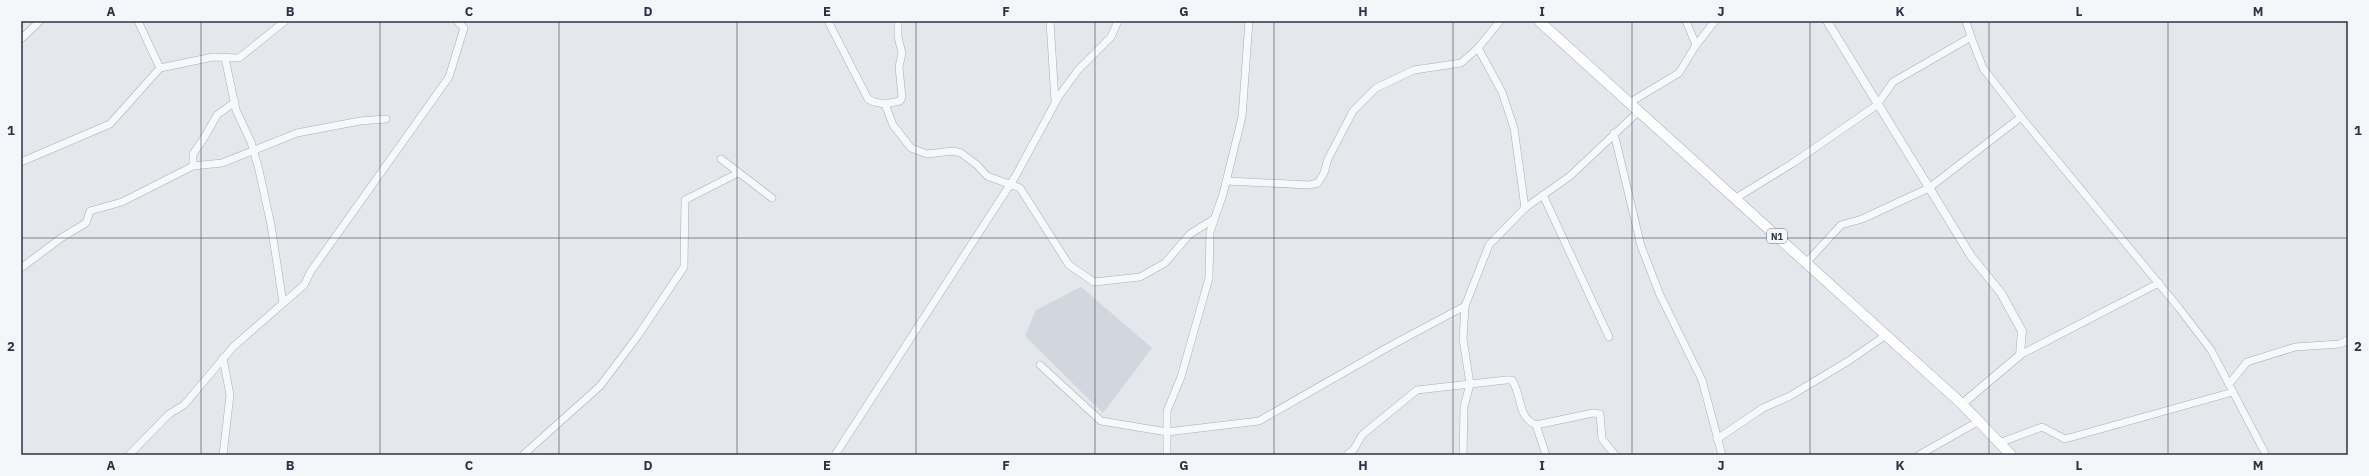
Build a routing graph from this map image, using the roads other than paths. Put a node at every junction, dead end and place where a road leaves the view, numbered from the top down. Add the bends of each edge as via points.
1 (40, 21) edge
2 (138, 21) edge
3 (285, 21) edge
4 (458, 21) edge
5 (828, 21) edge
6 (898, 21) edge
7 (1050, 21) edge
8 (1118, 21) edge
9 (1249, 21) edge
10 (1500, 21) edge
11 (1539, 21) edge
12 (1686, 21) edge
13 (1715, 21) edge
14 (1827, 21) edge
15 (1966, 21) edge
16 (1971, 37) junction
17 (21, 39) edge
18 (1696, 46) junction
19 (1478, 48) junction
20 (225, 58) junction
21 (160, 68) junction
22 (235, 102) junction
23 (1055, 102) junction
24 (1629, 103) junction
25 (885, 104) junction
26 (1877, 105) junction
27 (1639, 111) junction
28 (2021, 117) junction
29 (386, 119) dead end
30 (1614, 133) junction
31 (254, 150) junction
32 (721, 159) dead end
33 (21, 162) edge
34 (193, 166) junction
35 (738, 172) junction
36 (1226, 181) junction
37 (1011, 184) junction
38 (1929, 188) junction
39 (1543, 195) junction
40 (772, 198) dead end
41 (1736, 198) junction
42 (1525, 208) junction
43 (1214, 219) junction
44 (1806, 263) junction
45 (21, 268) edge
46 (2159, 283) junction
47 (283, 303) junction
48 (1465, 306) junction
49 (1886, 335) junction
50 (1609, 337) dead end
51 (2348, 340) edge
52 (2020, 355) junction
53 (223, 358) junction
54 (1040, 365) dead end
55 (1470, 384) junction
56 (2229, 384) junction
57 (2233, 392) junction
58 (1962, 404) junction
59 (1979, 421) junction
60 (1536, 425) junction
61 (1167, 432) junction
62 (1718, 439) junction
63 (1999, 443) junction
64 (1356, 452) edge
65 (1921, 454) edge
66 (129, 455) edge
67 (223, 455) edge
68 (523, 455) edge
69 (835, 455) edge
70 (1167, 455) edge
71 (1347, 455) edge
72 (1463, 455) edge
73 (1546, 455) edge
74 (1615, 455) edge
75 (1722, 455) edge
76 (2011, 455) edge
77 (2266, 455) edge

1 - 17 street
2 - 21 street
3 - 20 street via 239,58
4 - 47 street via 464,28 449,77 311,271 304,285
5 - 25 street via 868,99
6 - 25 street via 902,53 902,97 900,101
7 - 23 street
8 - 23 street via 1111,37 1078,70
9 - 36 street via 1242,117
10 - 19 street
11 - 24 main road, N1
12 - 18 street
13 - 18 street
14 - 26 street
15 - 16 street
16 - 26 street via 1893,82
16 - 28 street via 1983,68
18 - 24 street via 1679,73
19 - 36 street via 1461,63 1414,70 1376,88 1354,111 1318,183 1309,185
19 - 42 street via 1502,92 1514,128
20 - 21 street via 214,57
20 - 22 street
21 - 33 street via 110,124
22 - 31 street
22 - 34 street via 217,115 193,154
23 - 37 street
24 - 27 main road, N1
25 - 37 street via 893,125 911,148 927,154 953,151 961,153 987,176
26 - 38 street
26 - 41 street via 1793,163
27 - 30 street
27 - 41 main road, N1
28 - 38 street
28 - 46 street
29 - 31 street via 360,121 297,133
30 - 39 street via 1570,176
30 - 62 street via 1641,246 1660,295 1702,380
31 - 34 street via 222,163
31 - 47 street via 271,225
32 - 35 street
34 - 45 street via 122,202 90,211 86,223
35 - 40 street
35 - 68 street via 685,200 684,267 600,386
36 - 43 street
37 - 43 street via 1020,188 1069,265 1094,282 1140,278 1165,262 1190,234
37 - 69 street
38 - 44 street via 1862,219 1841,225
38 - 52 street via 1971,256 2001,293 2022,331
39 - 42 street
39 - 50 street
41 - 44 main road, N1
42 - 48 street via 1489,245
43 - 61 street via 1210,232 1209,278 1182,377 1167,411
44 - 49 main road, N1
46 - 52 street
46 - 56 street via 2211,350
47 - 53 street via 233,346
48 - 55 street via 1463,339
48 - 61 street via 1392,344 1259,421
49 - 58 main road, N1
49 - 62 street via 1790,396 1763,408
51 - 56 street via 2340,344 2295,347 2247,362
52 - 58 street
53 - 66 street via 184,405 169,414
53 - 67 street via 230,395
54 - 61 street via 1101,421
55 - 60 street via 1512,380 1517,389 1523,416
55 - 64 street via 1417,390 1362,435
55 - 72 street via 1464,407
56 - 57 street
57 - 63 street via 2065,439 2042,427
57 - 77 street
58 - 59 main road, N1
59 - 63 main road, N1
59 - 65 street
60 - 73 street
60 - 74 street via 1593,413 1600,414 1602,439
61 - 70 street
62 - 75 street
63 - 76 main road, N1
64 - 71 street

